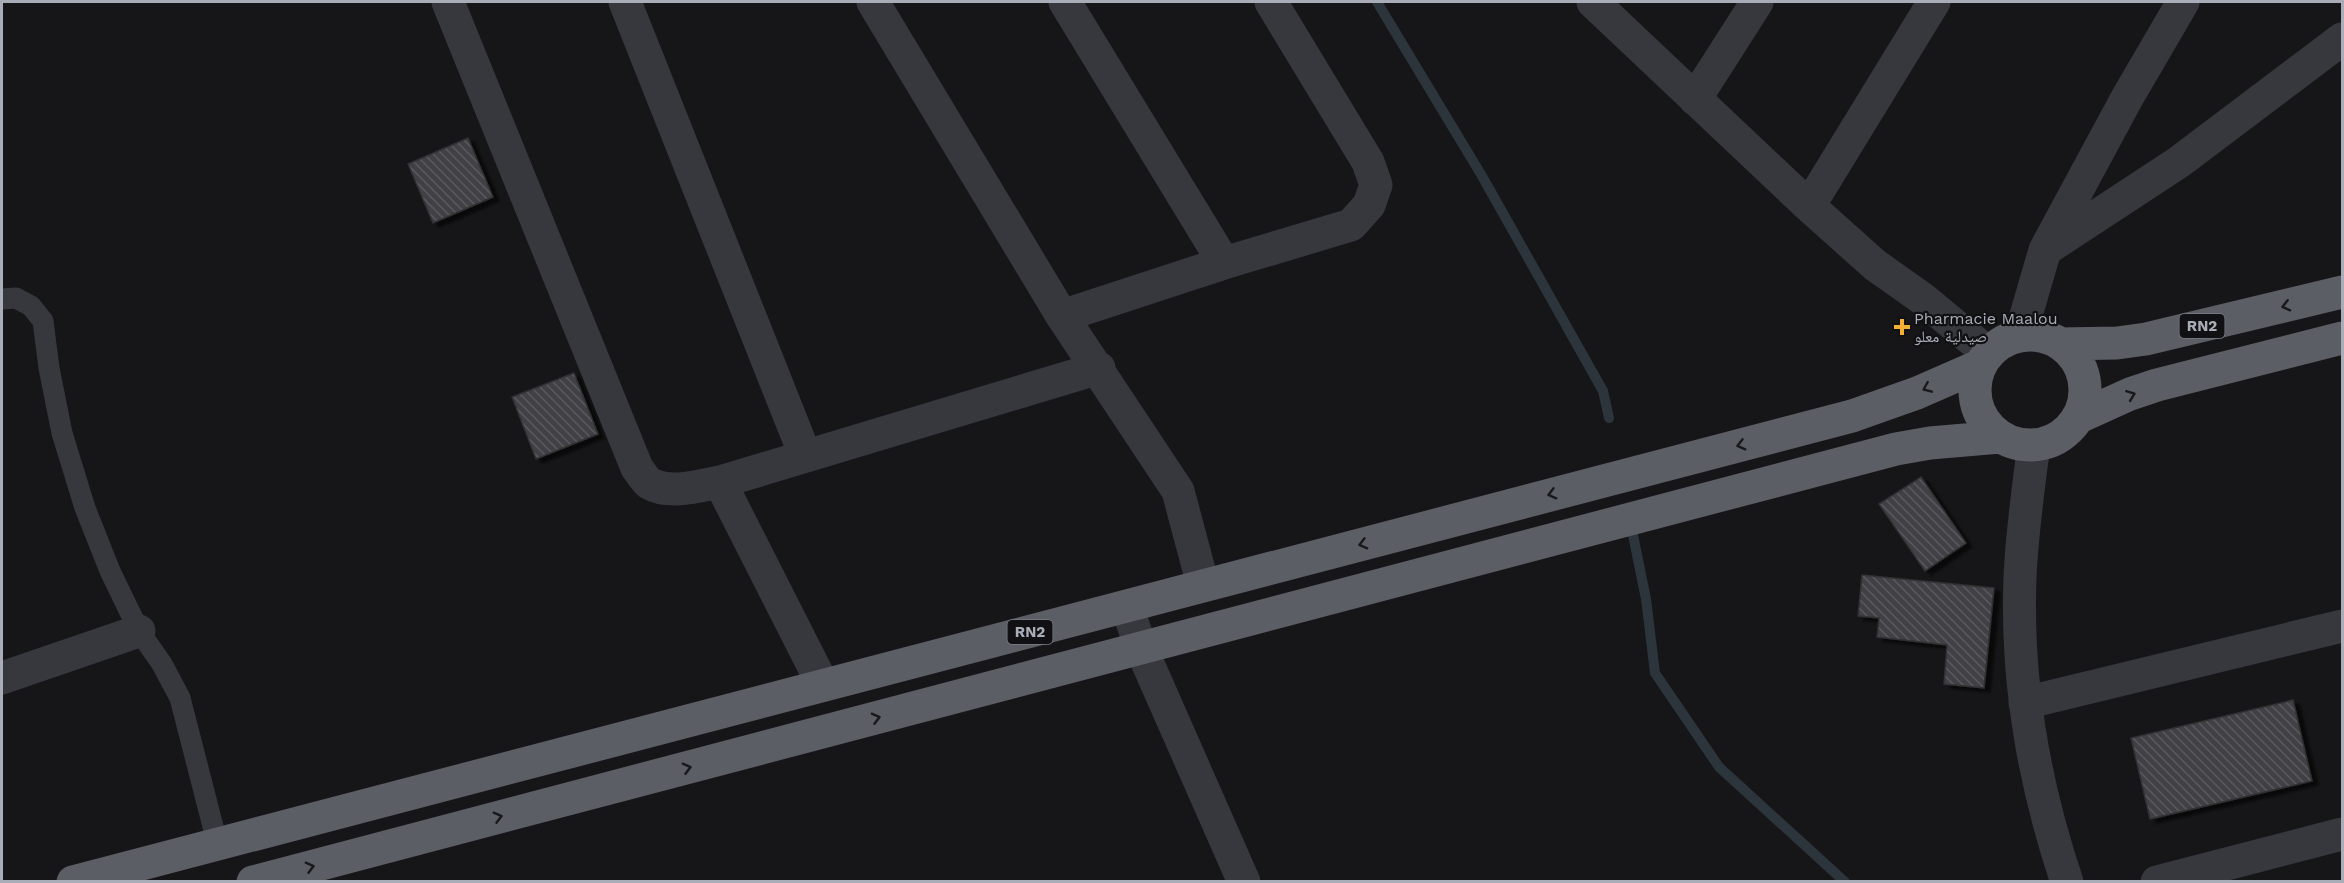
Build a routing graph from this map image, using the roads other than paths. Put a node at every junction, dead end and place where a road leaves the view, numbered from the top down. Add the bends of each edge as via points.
1 (448, 2) edge
2 (625, 2) edge
3 (873, 2) edge
4 (1065, 2) edge
5 (1271, 2) edge
6 (1593, 2) edge
7 (1757, 2) edge
8 (1934, 2) edge
9 (2183, 2) edge
10 (2343, 39) edge
11 (1695, 99) junction
12 (1809, 206) junction
13 (2044, 250) junction
14 (1224, 262) junction
15 (2343, 292) edge
16 (2, 299) edge
17 (1062, 316) junction
18 (2020, 336) junction
19 (2343, 338) edge
20 (2060, 344) junction
21 (1984, 359) junction
22 (1099, 368) junction
23 (2077, 418) junction
24 (2000, 437) junction
25 (2034, 445) junction
26 (806, 455) junction
27 (720, 482) junction
28 (1203, 585) junction
29 (1127, 607) junction
30 (2343, 626) edge
31 (139, 631) junction
32 (1141, 648) junction
33 (2, 678) edge
34 (823, 685) junction
35 (2025, 703) junction
36 (2343, 834) edge
37 (217, 842) junction
38 (2253, 871) edge
39 (74, 882) edge
40 (253, 882) edge
41 (1244, 882) edge
42 (2067, 882) edge
43 (2157, 882) edge

1 - 27 street via 637,468 648,483 662,487 683,489
2 - 26 street
3 - 17 street
4 - 14 street
5 - 14 street via 1368,162 1376,185 1369,205 1352,225
6 - 11 street
7 - 11 street
8 - 12 street
9 - 13 street
10 - 13 street via 2179,162
11 - 12 street
12 - 21 street via 1875,265 1923,299
13 - 18 street
14 - 17 street
15 -> 20 highway, RN2 via 2146,339
16 - 31 lane via 16,298 31,306 42,321 62,433 110,571
17 - 22 street
18 - 20 highway, RN2 via 2040,336
18 - 21 highway, RN2 via 2003,342
23 -> 19 highway via 2157,385
20 - 23 highway via 2075,358 2083,378 2085,398
21 - 24 highway via 1975,385 1977,404 1985,423
21 -> 28 highway, RN2 via 1917,393 1852,416
22 - 26 street
22 - 28 street via 1178,491
23 - 25 highway via 2067,432
24 - 25 highway via 2016,444
24 - 32 highway via 1930,442 1896,449
25 - 35 street via 2020,577
26 - 27 street
27 - 34 street
28 - 29 highway, RN2
29 - 32 street
29 - 34 highway, RN2
30 - 35 street
31 - 33 street
31 - 37 lane via 180,698
40 -> 32 highway
32 - 41 street
34 - 37 highway, RN2
35 - 42 street via 2044,804
36 - 38 street
37 - 39 highway, RN2
38 - 43 street

